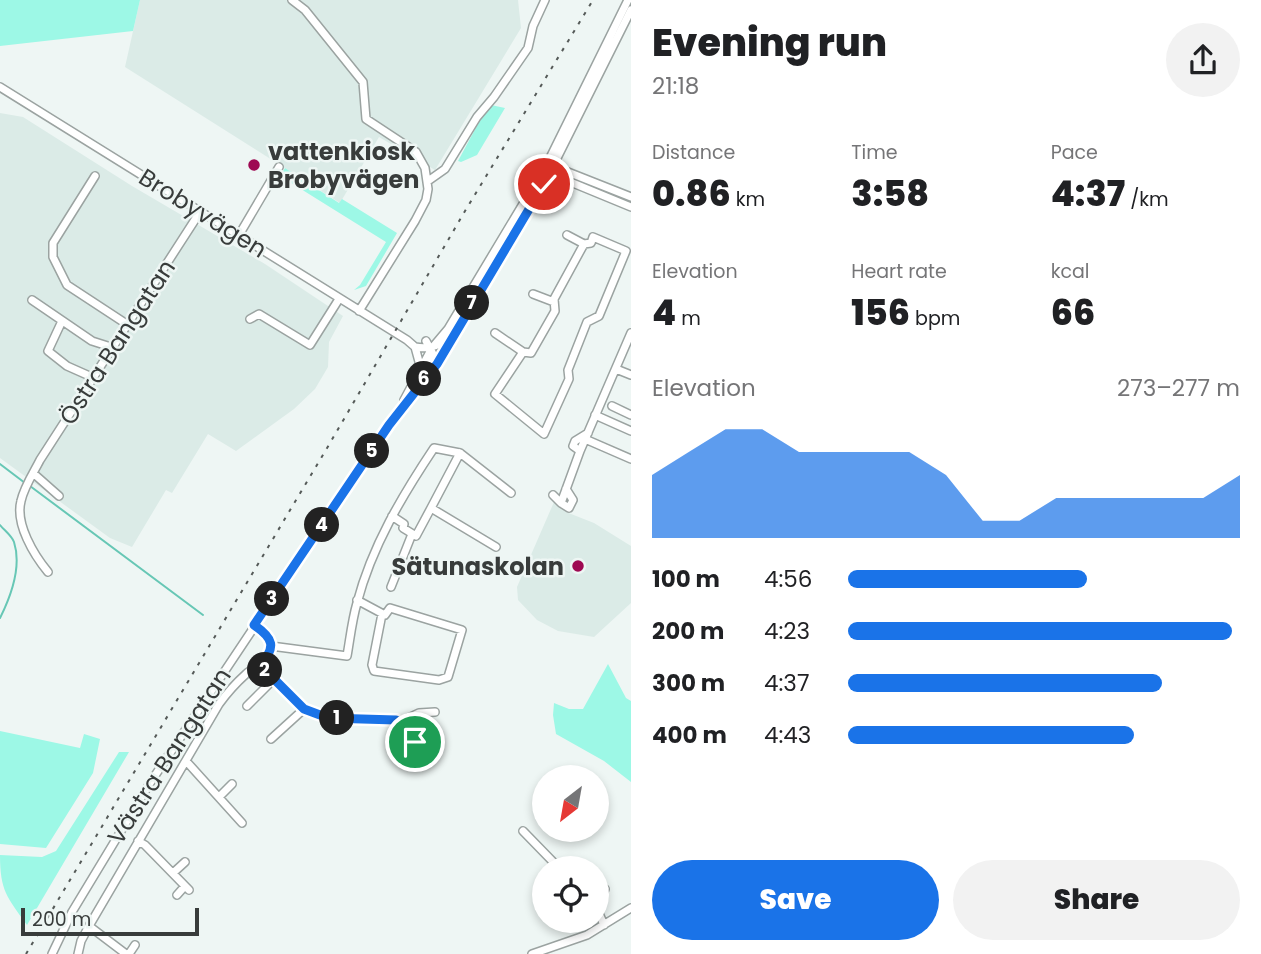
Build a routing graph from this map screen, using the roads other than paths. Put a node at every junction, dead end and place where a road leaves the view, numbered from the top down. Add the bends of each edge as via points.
1 (292, 0) edge
2 (545, 0) edge
3 (628, 0) edge
4 (631, 10) edge
5 (0, 86) edge
6 (279, 167) dead end
7 (548, 169) junction
8 (95, 176) dead end
9 (428, 181) junction
10 (631, 197) edge
11 (631, 207) edge
12 (200, 212) junction
13 (239, 235) junction
14 (568, 235) dead end
15 (584, 244) junction
16 (533, 294) dead end
17 (340, 299) junction
18 (32, 300) dead end
19 (554, 302) junction
20 (359, 311) junction
21 (250, 319) dead end
22 (62, 321) junction
23 (128, 325) junction
24 (457, 329) junction
25 (495, 333) dead end
26 (631, 333) edge
27 (407, 340) junction
28 (429, 345) junction
29 (415, 347) junction
30 (114, 348) junction
31 (523, 352) junction
32 (615, 369) junction
33 (425, 371) junction
34 (631, 374) edge
35 (94, 378) junction
36 (612, 407) dead end
37 (596, 415) junction
38 (631, 415) edge
39 (631, 431) edge
40 (587, 435) junction
41 (460, 453) junction
42 (631, 460) edge
43 (33, 473) junction
44 (511, 493) dead end
45 (553, 495) dead end
46 (59, 496) dead end
47 (431, 508) junction
48 (392, 516) junction
49 (412, 534) junction
50 (496, 547) dead end
51 (48, 572) dead end
52 (391, 587) dead end
53 (358, 600) junction
54 (382, 614) junction
55 (254, 625) junction
56 (271, 646) junction
57 (260, 665) junction
58 (273, 680) junction
59 (247, 706) dead end
60 (304, 709) junction
61 (435, 712) dead end
62 (400, 722) junction
63 (271, 739) dead end
64 (415, 742) dead end
65 (186, 761) junction
66 (232, 784) dead end
67 (219, 797) junction
68 (231, 810) junction
69 (224, 817) dead end
70 (242, 823) dead end
71 (523, 831) dead end
72 (138, 841) junction
73 (547, 856) edge
74 (185, 862) dead end
75 (173, 873) junction
76 (177, 895) dead end
77 (631, 908) edge
78 (609, 922) edge
79 (89, 926) junction
80 (589, 933) edge
81 (135, 945) dead end
82 (52, 954) edge
83 (78, 954) edge
84 (127, 954) edge
85 (532, 954) edge

1 - 9 street via 363,82 366,119 416,152
2 - 9 street via 528,48 445,169
3 - 7 street, Västra Bangatan
4 - 7 street, Västra Bangatan
5 - 12 street, Brobyvägen
6 - 13 street
7 - 10 street
7 - 11 street
7 - 24 street, Västra Bangatan
7 - 28 street, Västra Bangatan via 448,329
8 - 23 street via 53,243 53,257 67,285
9 - 20 street via 426,200 415,221
12 - 13 street, Brobyvägen
12 - 23 street, Östra Bangatan
13 - 17 street, Brobyvägen
14 - 15 street
15 - 19 street
15 - 31 street via 591,243 593,237 626,251 599,316 587,322 568,370 569,379 544,434 495,394
16 - 19 street
17 - 20 street, Brobyvägen
17 - 21 street via 310,345 259,314
18 - 22 street
19 - 31 street via 555,310 531,353
20 - 27 street, Brobyvägen
22 - 30 street via 92,341
22 - 35 street via 48,351
23 - 30 street, Östra Bangatan
24 - 28 street, Västra Bangatan via 440,345
24 - 33 street, Västra Bangatan via 437,364
25 - 31 street
26 - 32 street
27 - 28 street, Brobyvägen
27 - 29 street, Brobyvägen
28 - 29 street
28 - 33 street, Västra Bangatan via 432,363
29 - 33 street
30 - 35 street, Östra Bangatan
32 - 34 street
32 - 37 street
33 - 55 street, Västra Bangatan
35 - 43 street, Östra Bangatan
36 - 38 street
37 - 39 street
37 - 40 street
40 - 42 street
40 - 45 street via 561,503
41 - 44 street
41 - 47 street
41 - 48 street via 434,448
43 - 46 street
43 - 51 street, Östra Bangatan via 21,500 23,523 32,553
47 - 49 street via 416,536
47 - 50 street
48 - 49 street
48 - 53 street
49 - 52 street
53 - 54 street
53 - 56 street via 347,656
54 - 54 street via 390,608 462,630 448,677 439,680 374,671
55 - 56 street via 269,637
55 - 82 street, Västra Bangatan via 150,783 72,912
56 - 57 street
57 - 58 street
57 - 65 street via 219,704
58 - 59 street
58 - 60 street
60 - 62 street via 328,718
60 - 63 street
61 - 62 street
62 - 64 street
65 - 67 street
65 - 72 street
66 - 67 street
67 - 68 street
68 - 69 street
68 - 70 street
71 - 73 street
72 - 75 street
72 - 79 street
74 - 75 street
75 - 76 street via 187,888
77 - 78 street
79 - 83 street
79 - 84 street
80 - 85 street
81 - 84 street

